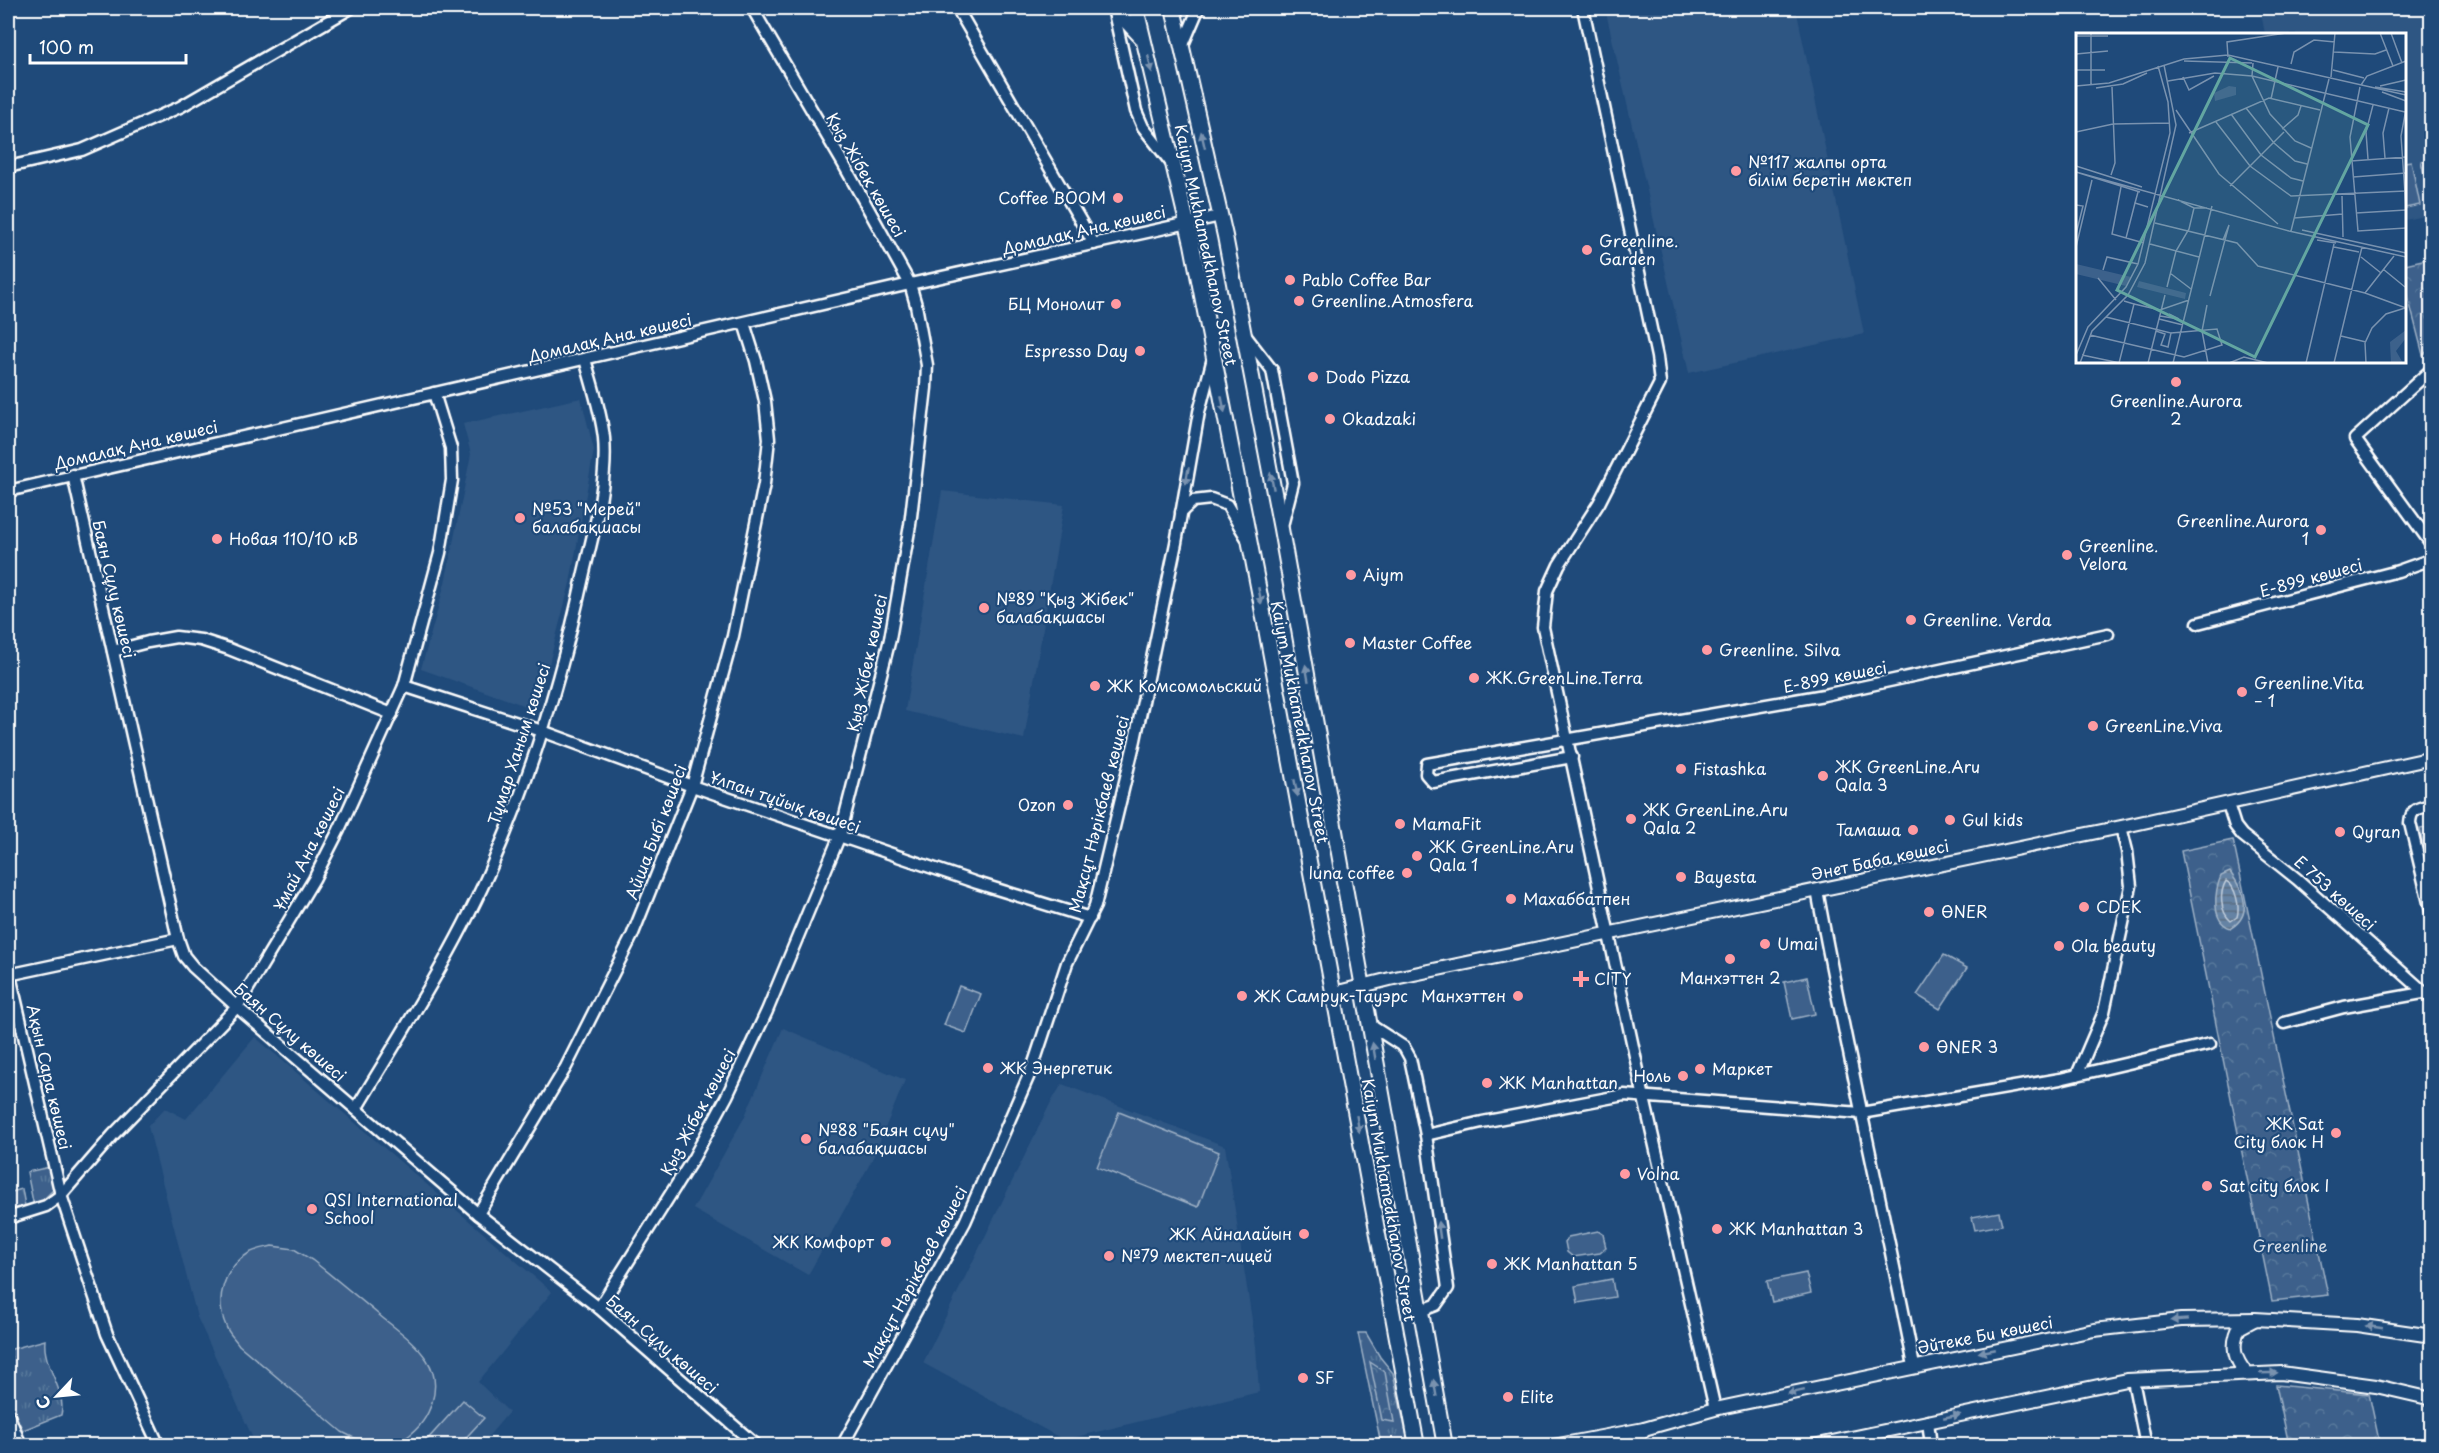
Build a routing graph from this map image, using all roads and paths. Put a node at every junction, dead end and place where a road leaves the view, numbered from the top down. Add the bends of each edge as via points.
1 (351, 8) edge
2 (753, 8) edge
3 (957, 8) edge
4 (1113, 8) edge
5 (1136, 8) edge
6 (1173, 8) edge
7 (1196, 8) edge
8 (1583, 8) edge
9 (1144, 40) junction
10 (1182, 48) junction
11 (1174, 165) junction
12 (8, 167) edge
13 (1220, 216) junction
14 (1187, 223) junction
15 (1094, 244) junction
16 (910, 284) junction
17 (744, 323) junction
18 (1243, 332) junction
19 (585, 358) junction
20 (1214, 358) junction
21 (2432, 369) edge
22 (434, 393) junction
23 (73, 475) junction
24 (8, 491) edge
25 (1181, 513) junction
26 (1281, 529) junction
27 (1250, 545) junction
28 (2432, 545) edge
29 (2432, 559) edge
30 (2198, 623) dead end
31 (2108, 634) dead end
32 (113, 651) junction
33 (404, 686) junction
34 (392, 714) junction
35 (542, 731) junction
36 (1567, 741) junction
37 (1572, 757) junction
38 (2432, 758) edge
39 (692, 786) junction
40 (2228, 804) junction
41 (2432, 805) edge
42 (2121, 827) junction
43 (840, 835) junction
44 (1817, 890) junction
45 (2431, 911) edge
46 (1090, 918) junction
47 (1609, 934) junction
48 (178, 939) junction
49 (8, 972) edge
50 (1363, 987) junction
51 (1334, 993) junction
52 (2429, 994) edge
53 (237, 1007) junction
54 (2284, 1023) dead end
55 (1370, 1025) junction
56 (2210, 1044) dead end
57 (2077, 1075) junction
58 (1644, 1098) junction
59 (356, 1109) junction
60 (1861, 1113) junction
61 (1426, 1136) junction
62 (61, 1195) junction
63 (478, 1214) junction
64 (8, 1218) edge
65 (600, 1308) junction
66 (1420, 1311) junction
67 (2255, 1319) junction
68 (2432, 1336) edge
69 (1914, 1366) junction
70 (2247, 1374) junction
71 (2133, 1380) junction
72 (2432, 1398) edge
73 (1715, 1409) junction
74 (8, 1414) edge
75 (1928, 1421) junction
76 (1644, 1429) junction
77 (21, 1446) edge
78 (159, 1446) edge
79 (757, 1446) edge
80 (842, 1446) edge
81 (1418, 1446) edge
82 (1445, 1446) edge
83 (1553, 1446) edge
84 (1632, 1446) edge
85 (1813, 1446) edge
86 (1931, 1446) edge
87 (2146, 1446) edge

1 - 12 street via 180,107 82,150
2 - 16 street, Қыз Жібек көшесі
3 - 15 street
4 - 9 main road
4 - 11 street via 1136,111 1143,127
5 - 9 main road, Kaiym Mukhamedkhanov Street
6 - 10 main road, Kaiym Mukhamedkhanov Street
7 - 10 street
8 - 36 street via 1660,383 1599,504 1559,565 1547,591 1543,627
9 -> 11 main road, Kaiym Mukhamedkhanov Street
13 -> 10 main road, Kaiym Mukhamedkhanov Street
11 - 14 main road, Kaiym Mukhamedkhanov Street
13 - 14 street, Домалақ Ана көшесі
13 - 18 main road, Kaiym Mukhamedkhanov Street
14 - 15 street, Домалақ Ана көшесі
14 - 20 main road, Kaiym Mukhamedkhanov Street
15 - 16 street, Домалақ Ана көшесі
16 - 17 street, Домалақ Ана көшесі
16 - 43 street, Қыз Жібек көшесі via 927,365 910,525 890,639
17 - 19 street, Домалақ Ана көшесі
17 - 39 street, Айша Бибі көшесі via 765,401 769,439 764,484 733,636
26 -> 18 main road, Kaiym Mukhamedkhanov Street
18 - 26 street via 1272,370 1293,483
19 - 22 street, Домалақ Ана көшесі
19 - 35 street, Тұмар Ханым көшесі via 600,412 603,472 573,625
20 -> 25 street, Мақсұт Нәрікбаев көшесі via 1199,412
20 -> 27 main road, Kaiym Mukhamedkhanov Street
21 - 28 street via 2355,439
22 - 23 street, Домалақ Ана көшесі
22 - 33 street, Ұмай Ана көшесі via 451,448 452,480 440,554
23 - 24 street, Домалақ Ана көшесі
23 - 32 street, Баян Сұлу көшесі
25 - 27 street via 1193,501 1211,499 1227,505
25 - 46 street, Мақсұт Нәрікбаев көшесі via 1131,759
50 -> 26 main road, Kaiym Mukhamedkhanov Street
27 -> 51 main road, Kaiym Mukhamedkhanov Street
29 - 30 street, Е-899 көшесі
31 - 36 street, Е-899 көшесі via 1824,695
32 - 34 street via 176,638 201,640
32 - 48 street, Баян Сұлу көшесі
33 - 34 street, Ұмай Ана көшесі
33 - 35 street, Ұлпан тұйық көшесі
34 - 53 street, Ұмай Ана көшесі via 314,879
35 - 39 street, Ұлпан тұйық көшесі
35 - 59 street, Тұмар Ханым көшесі via 520,797 483,884
36 - 37 street
36 - 37 street, Е-899 көшесі via 1427,764 1426,774 1433,782
37 - 47 street
38 - 40 street, Әнет Баба көшесі
39 - 43 street, Ұлпан тұйық көшесі
39 - 63 street, Айша Бибі көшесі via 632,936 566,1067
40 - 42 street, Әнет Баба көшесі
40 - 52 street, Е 753 көшесі via 2242,835
41 - 45 street via 2410,813
42 - 44 street, Әнет Баба көшесі
42 - 57 street via 2131,886 2104,1012
43 - 46 street, Ұлпан тұйық көшесі
43 - 65 street, Қыз Жібек көшесі via 727,1096 694,1157
44 - 47 street, Әнет Баба көшесі
44 - 60 street
46 - 80 street, Мақсұт Нәрікбаев көшесі via 1067,963 1033,1066 964,1222
47 - 50 street, Әнет Баба көшесі
47 - 58 street
48 - 49 street
48 - 53 street, Баян Сұлу көшесі via 193,967
49 - 62 street, Ақын Сара көшесі
50 - 51 street, Әнет Баба көшесі
50 - 55 main road, Kaiym Mukhamedkhanov Street
51 -> 81 main road, Kaiym Mukhamedkhanov Street
52 - 54 street via 2344,1007
53 - 59 street, Баян Сұлу көшесі
53 - 62 street, Ұмай Ана көшесі via 113,1135
55 - 61 street via 1404,1047 1410,1058
66 -> 55 main road, Kaiym Mukhamedkhanov Street
56 - 57 street
57 - 60 street
58 - 60 street
58 - 61 street via 1624,1095
58 - 73 street
59 - 63 street, Баян Сұлу көшесі
60 - 69 street
66 -> 61 street via 1436,1305 1448,1288
62 - 64 street, Ұмай Ана көшесі via 39,1209
62 - 78 street, Ақын Сара көшесі via 108,1334
63 - 65 street, Баян Сұлу көшесі
65 - 79 street, Баян Сұлу көшесі
82 -> 66 main road, Kaiym Mukhamedkhanov Street
68 -> 67 street, Әйтеке Би көшесі via 2357,1325
67 -> 69 street, Әйтеке Би көшесі via 2181,1320 2094,1330
67 - 70 street via 2239,1328 2233,1347
69 -> 73 street, Әйтеке Би көшесі
70 - 71 street
70 -> 72 street via 2281,1373
75 -> 71 street
71 - 87 street
73 - 76 street, Әйтеке Би көшесі
74 - 77 street
75 - 85 street
75 - 86 street
76 - 83 street, Әйтеке Би көшесі
76 - 84 street

